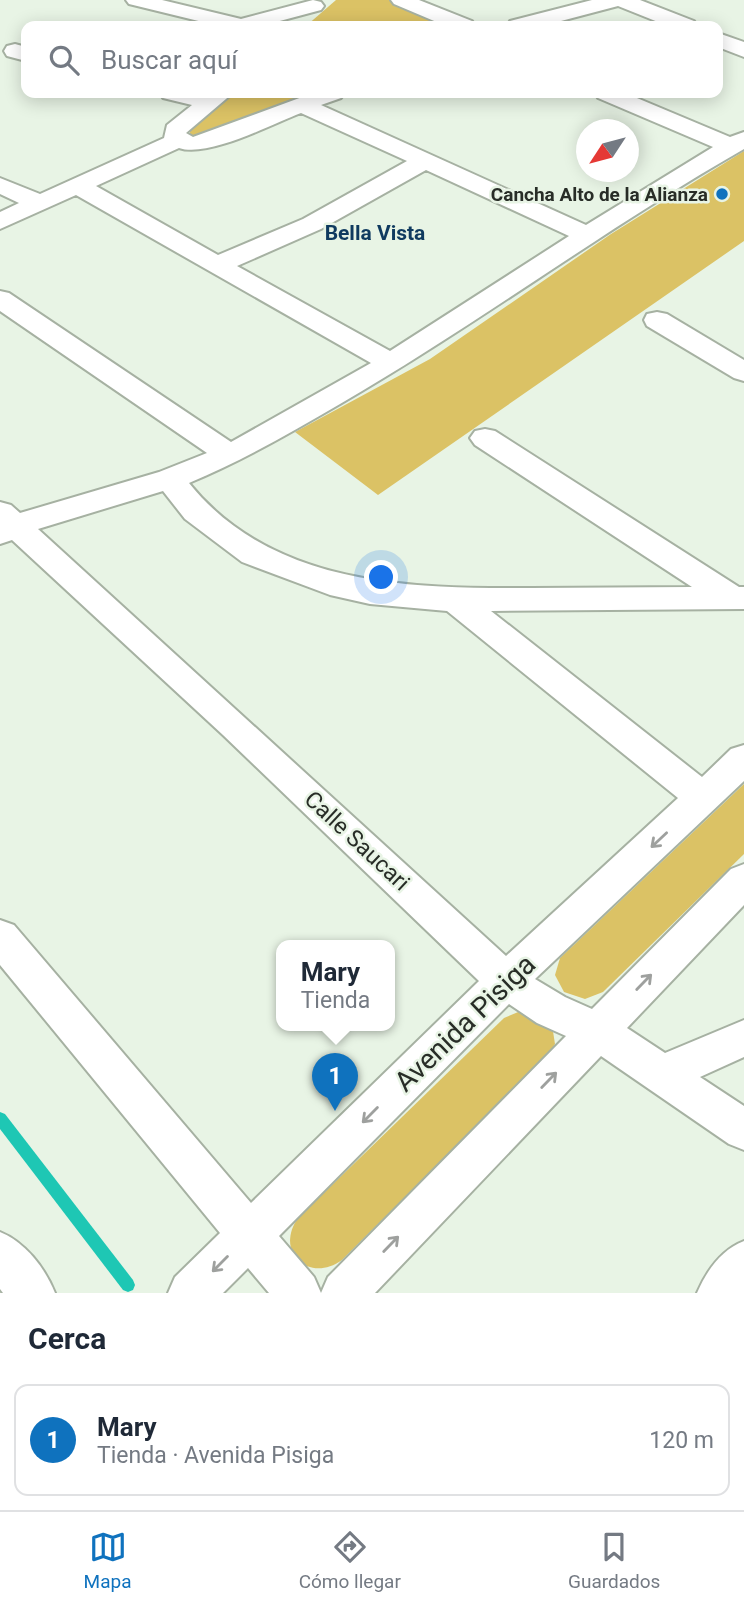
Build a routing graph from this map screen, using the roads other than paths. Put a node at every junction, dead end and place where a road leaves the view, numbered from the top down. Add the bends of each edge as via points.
1 (136, 0) edge
2 (616, 0) edge
3 (622, 0) edge
4 (317, 3) edge
5 (419, 3) edge
6 (224, 21) edge
7 (255, 21) edge
8 (298, 21) edge
9 (454, 21) edge
10 (537, 21) edge
11 (674, 21) edge
12 (723, 41) edge
13 (744, 50) edge
14 (216, 98) edge
15 (317, 98) edge
16 (619, 98) edge
17 (300, 104) junction
18 (178, 140) junction
19 (737, 142) edge
20 (425, 161) junction
21 (0, 186) edge
22 (79, 187) junction
23 (40, 203) junction
24 (0, 221) edge
25 (588, 235) junction
26 (217, 265) junction
27 (0, 299) edge
28 (657, 320) dead end
29 (391, 363) junction
30 (744, 372) edge
31 (485, 438) dead end
32 (230, 456) junction
33 (170, 479) junction
34 (5, 523) edge
35 (737, 598) edge
36 (455, 600) junction
37 (744, 759) edge
38 (703, 798) junction
39 (744, 880) edge
40 (0, 937) edge
41 (506, 981) junction
42 (597, 1030) junction
43 (744, 1038) edge
44 (659, 1074) junction
45 (744, 1130) edge
46 (248, 1235) junction
47 (744, 1263) edge
48 (191, 1293) edge
49 (298, 1293) edge
50 (344, 1293) edge
51 (720, 1293) edge

1 - 6 street
2 - 10 street
3 - 11 street
4 - 7 street
4 - 8 street
5 - 9 street
12 - 13 street
14 - 18 street via 175,130
15 - 17 street
16 - 19 street
17 - 18 street via 200,143
17 - 20 street
18 - 22 street
19 - 25 street
20 - 25 street
20 - 26 street via 312,224
21 - 23 street
22 - 23 street
22 - 26 street
23 - 24 street
25 - 29 street
26 - 29 street
27 - 32 street
28 - 30 street
29 - 32 street
31 - 35 street
32 - 33 street
33 - 34 street
33 - 36 street via 196,512 253,554 344,587 407,598
34 - 41 street, Calle Saucari
35 - 36 street
36 - 38 street
37 - 38 street, Avenida Pisiga
38 -> 41 street, Avenida Pisiga
42 -> 39 street
40 - 46 street
41 - 42 street, Calle Saucari via 551,1010
41 -> 46 street, Avenida Pisiga
42 - 44 street, Calle Saucari
50 -> 42 street
43 - 44 street
44 - 45 street, Calle Saucari
46 -> 48 street, Avenida Pisiga
46 - 49 street
47 - 51 street

